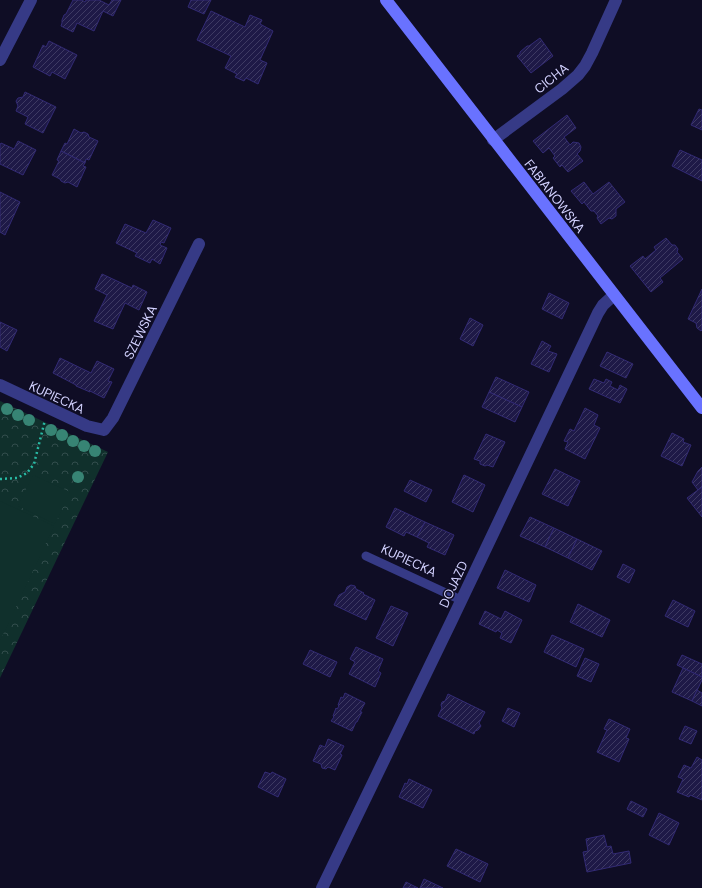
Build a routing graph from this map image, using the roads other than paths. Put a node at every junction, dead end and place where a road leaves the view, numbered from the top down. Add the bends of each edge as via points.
1 (31, 0) edge
2 (386, 0) edge
3 (616, 0) edge
4 (0, 60) edge
5 (493, 140) junction
6 (198, 244) dead end
7 (614, 295) junction
8 (0, 385) edge
9 (702, 408) edge
10 (104, 430) joint
11 (366, 556) dead end
12 (462, 600) junction
13 (322, 888) edge

1 - 4 street
2 - 5 street, FABIANOWSKA
3 - 5 street, CICHA via 592,53 578,75
5 - 7 street, FABIANOWSKA
6 - 10 street, SZEWSKA via 113,418
7 - 9 street, FABIANOWSKA
7 - 12 street, DOJAZD via 598,313
8 - 10 street, KUPIECKA via 87,426
11 - 12 lane, KUPIECKA
12 - 13 street, DOJAZD

